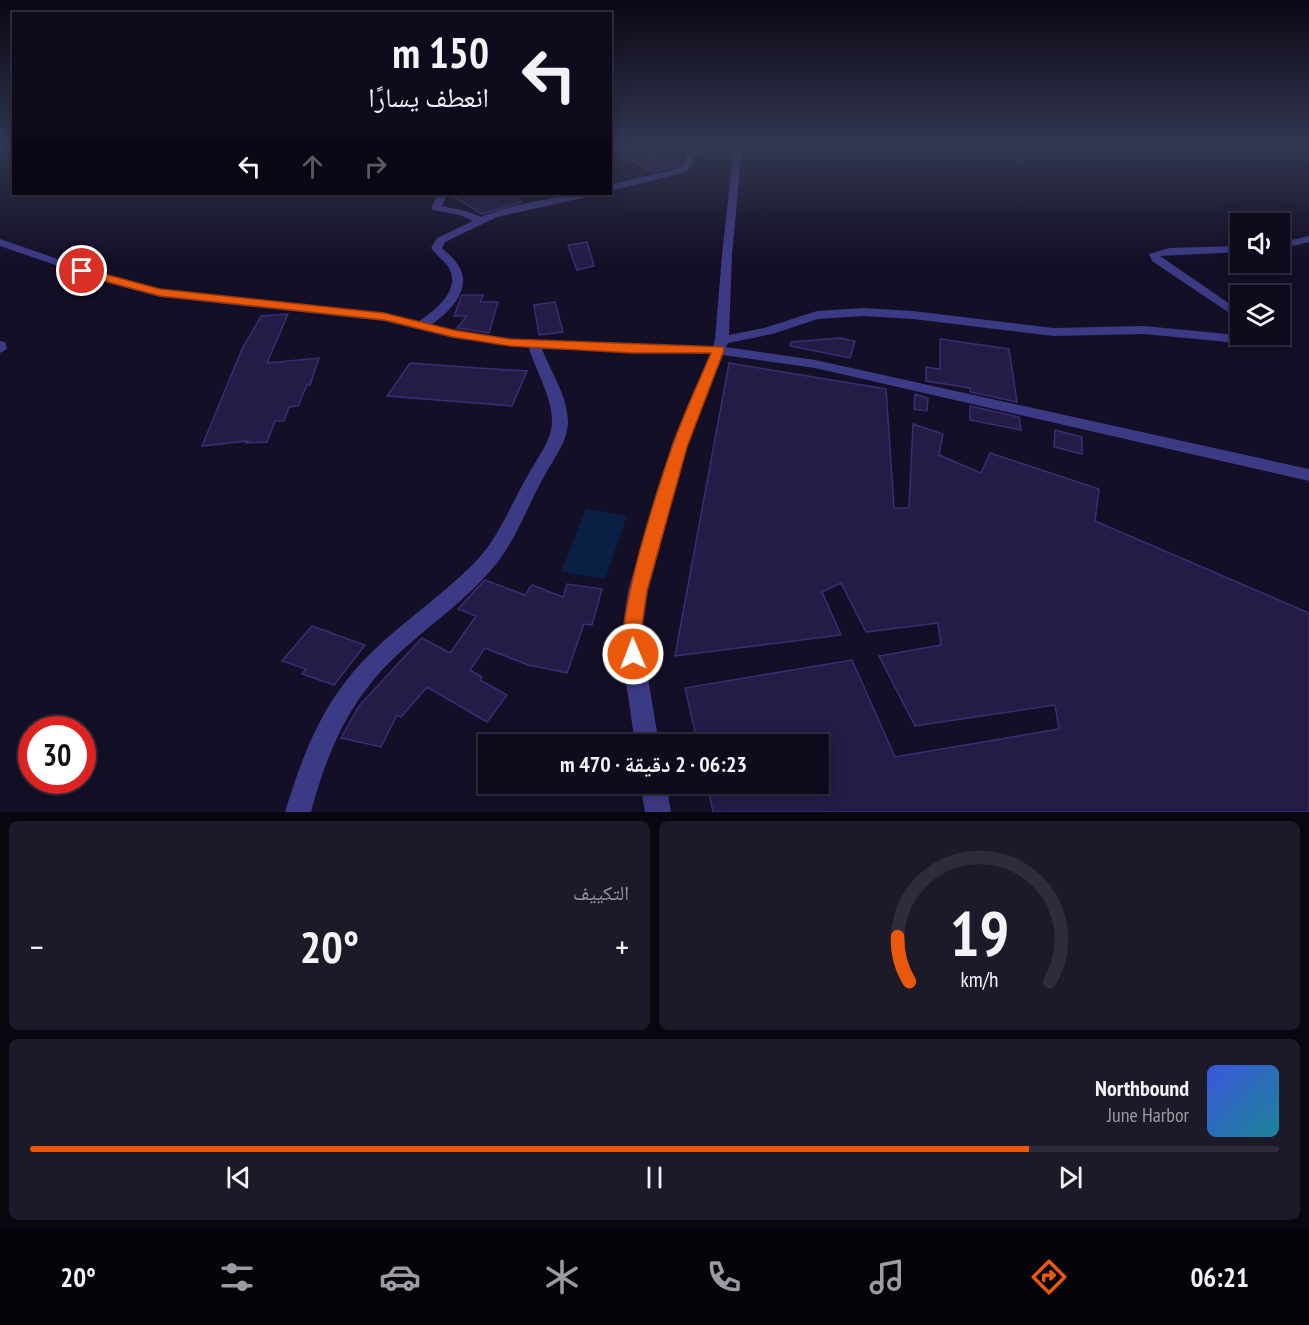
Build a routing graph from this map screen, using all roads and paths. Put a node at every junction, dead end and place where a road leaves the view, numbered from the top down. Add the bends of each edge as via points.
1 (627, 184) edge
2 (734, 184) edge
3 (612, 188) edge
4 (442, 195) edge
5 (583, 195) edge
6 (480, 221) junction
7 (1309, 239) edge
8 (0, 242) edge
9 (1290, 244) edge
10 (1230, 249) edge
11 (1230, 309) edge
12 (422, 325) junction
13 (1230, 338) edge
14 (534, 344) junction
15 (0, 345) edge
16 (720, 345) junction
17 (0, 350) edge
18 (1309, 475) edge
19 (645, 734) edge
20 (655, 794) edge
21 (298, 812) edge
22 (658, 812) edge

1 - 3 street
2 - 16 street
4 - 6 street via 436,208
5 - 6 street via 510,210
6 - 12 street via 445,237 437,245 437,250 455,268 455,291 447,307
7 - 9 street
8 - 12 street via 112,281 160,292 374,315
10 - 11 street via 1154,254
12 - 14 street via 480,339
13 - 16 street via 1144,330 1053,332 863,312 817,315
14 - 16 street via 632,349
14 - 21 street via 553,387 560,420 549,452 493,554 355,686 322,740
15 - 17 street
16 - 18 street
16 - 19 street via 679,447 638,591 633,654
20 - 22 street

